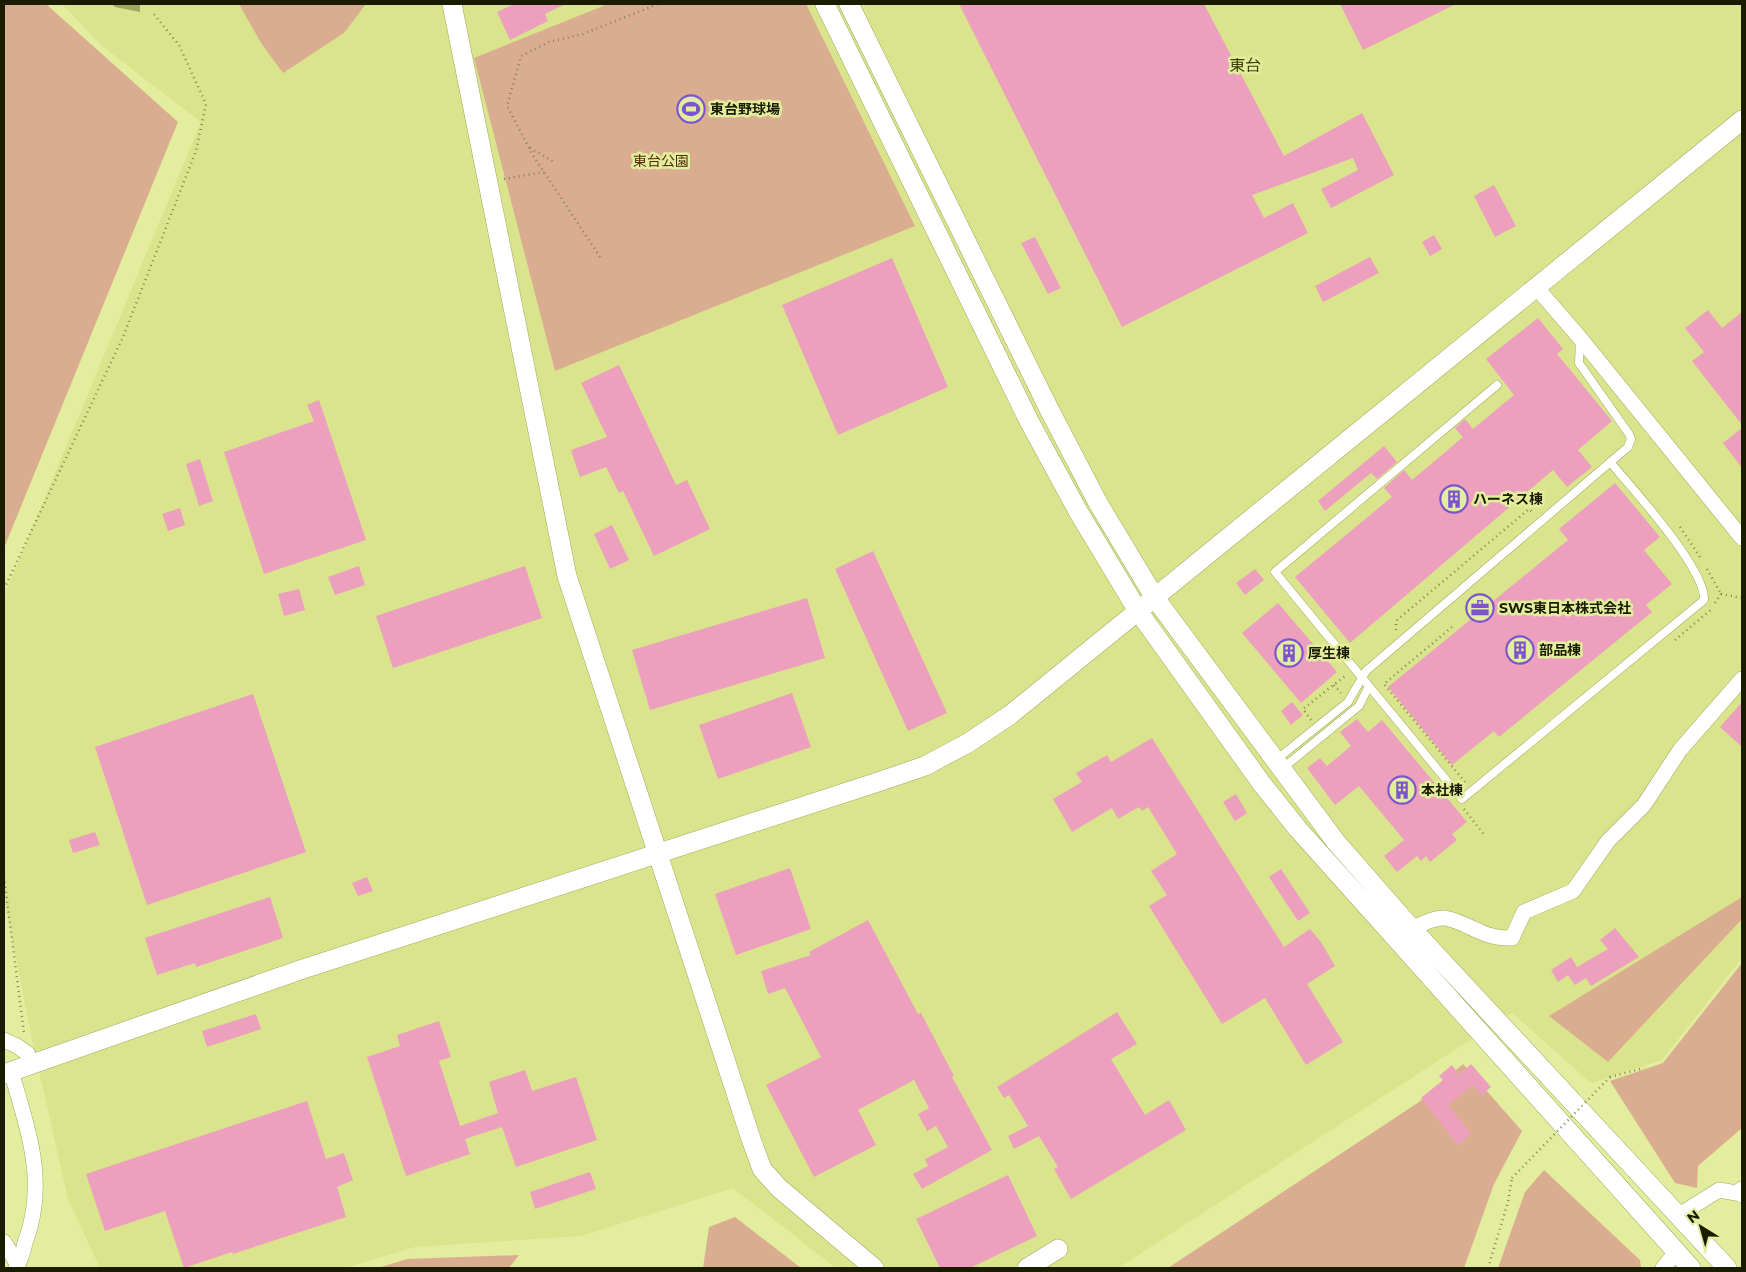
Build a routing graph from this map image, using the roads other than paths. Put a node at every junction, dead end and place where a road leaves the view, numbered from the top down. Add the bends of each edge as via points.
1 (452, 4) edge
2 (825, 4) edge
3 (849, 4) edge
4 (1742, 120) edge
5 (1536, 287) junction
6 (1580, 338) junction
7 (1497, 385) dead end
8 (1610, 462) junction
9 (1742, 538) edge
10 (1155, 598) junction
11 (1138, 611) junction
12 (1361, 677) junction
13 (1742, 679) edge
14 (1369, 686) junction
15 (1279, 765) junction
16 (658, 854) junction
17 (1412, 929) junction
18 (4, 1040) edge
19 (28, 1059) junction
20 (7, 1072) edge
21 (1742, 1193) edge
22 (1679, 1215) junction
23 (4, 1242) edge
24 (1058, 1249) dead end
25 (1676, 1252) junction
26 (17, 1267) edge
27 (874, 1268) edge
28 (1027, 1268) edge
29 (1663, 1268) edge
30 (1691, 1268) edge
31 (1728, 1268) edge

1 - 16 street via 567,576
2 - 11 street via 1029,421
3 - 10 street via 1054,419 1098,503
4 - 5 street
5 - 6 street
5 - 10 street
6 - 8 lane via 1579,363 1631,439 1628,447
6 - 9 street
7 - 12 lane via 1275,572
8 - 12 lane
8 - 14 lane via 1684,554 1704,600 1462,799
10 - 11 street
10 - 15 street
11 - 16 street via 1010,715 925,766
11 - 25 street via 1297,828
12 - 14 lane
12 - 15 lane via 1353,697
13 - 17 street via 1680,750 1644,805 1608,841 1573,891 1524,912 1512,938 1494,938 1444,918
14 - 15 lane via 1359,706
15 - 17 street via 1336,842
16 - 19 street
16 - 27 street via 762,1169 779,1188
17 - 22 street
18 - 19 street via 17,1046
19 - 20 street
20 - 26 street via 33,1144 35,1175 36,1200 29,1235
21 - 22 street via 1719,1190
22 - 31 street
23 - 26 street
24 - 28 street
25 - 29 street
25 - 30 street

